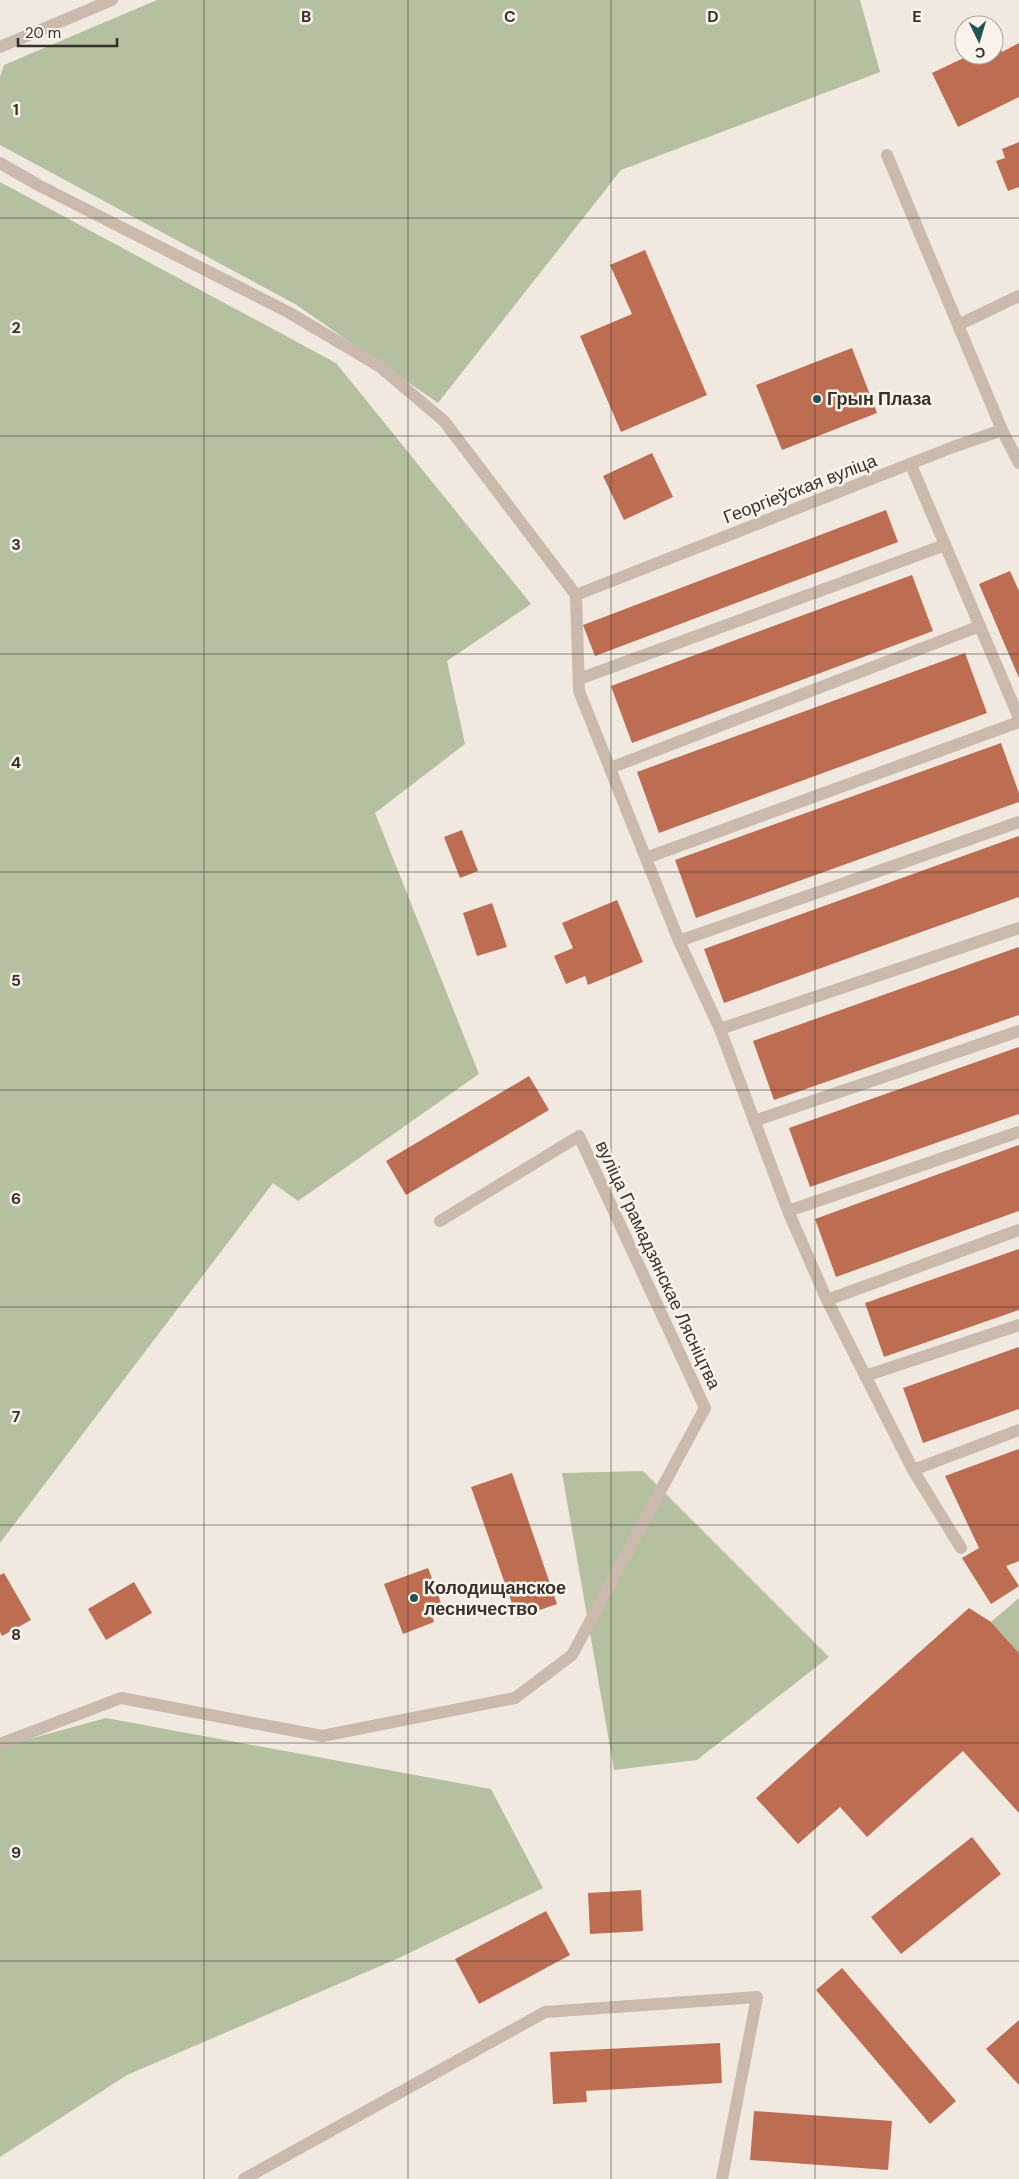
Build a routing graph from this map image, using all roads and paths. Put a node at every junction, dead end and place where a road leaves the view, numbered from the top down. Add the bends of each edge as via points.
1 (112, 0) edge
2 (0, 47) edge
3 (886, 155) dead end
4 (0, 163) edge
5 (1019, 296) edge
6 (958, 325) junction
7 (1002, 430) junction
8 (1019, 463) edge
9 (911, 465) junction
10 (945, 545) junction
11 (576, 595) junction
12 (980, 626) junction
13 (579, 679) junction
14 (1019, 720) edge
15 (610, 768) junction
16 (1019, 822) edge
17 (646, 858) junction
18 (1019, 928) edge
19 (679, 941) junction
20 (720, 1029) junction
21 (1019, 1030) edge
22 (754, 1121) junction
23 (1019, 1132) edge
24 (788, 1210) junction
25 (440, 1221) dead end
26 (1019, 1230) edge
27 (827, 1300) junction
28 (1019, 1325) edge
29 (865, 1376) junction
30 (1019, 1430) edge
31 (913, 1470) junction
32 (961, 1548) dead end
33 (0, 1744) edge
34 (244, 2179) edge
35 (722, 2179) edge

1 - 2 street
3 - 6 street
4 - 11 street via 288,312 380,366 444,421
5 - 6 street
6 - 7 street
7 - 8 street
7 - 9 street, Георгіеўская вуліца
9 - 10 street
9 - 11 street, Георгіеўская вуліца
10 - 12 street
10 - 13 street
11 - 13 street
12 - 14 street
12 - 15 street
13 - 15 street via 579,691
14 - 17 street
15 - 17 street
16 - 19 street
17 - 19 street
18 - 20 street
19 - 20 street
20 - 22 street
21 - 22 street
22 - 24 street
23 - 24 street
24 - 27 street
25 - 33 street, вуліца Грамадзянскае Лясніцтва via 579,1136 705,1408 572,1654 515,1698 322,1736 121,1698
26 - 27 street
27 - 29 street
28 - 29 street
29 - 31 street
30 - 31 street
31 - 32 street
34 - 35 street via 546,2012 757,1997

